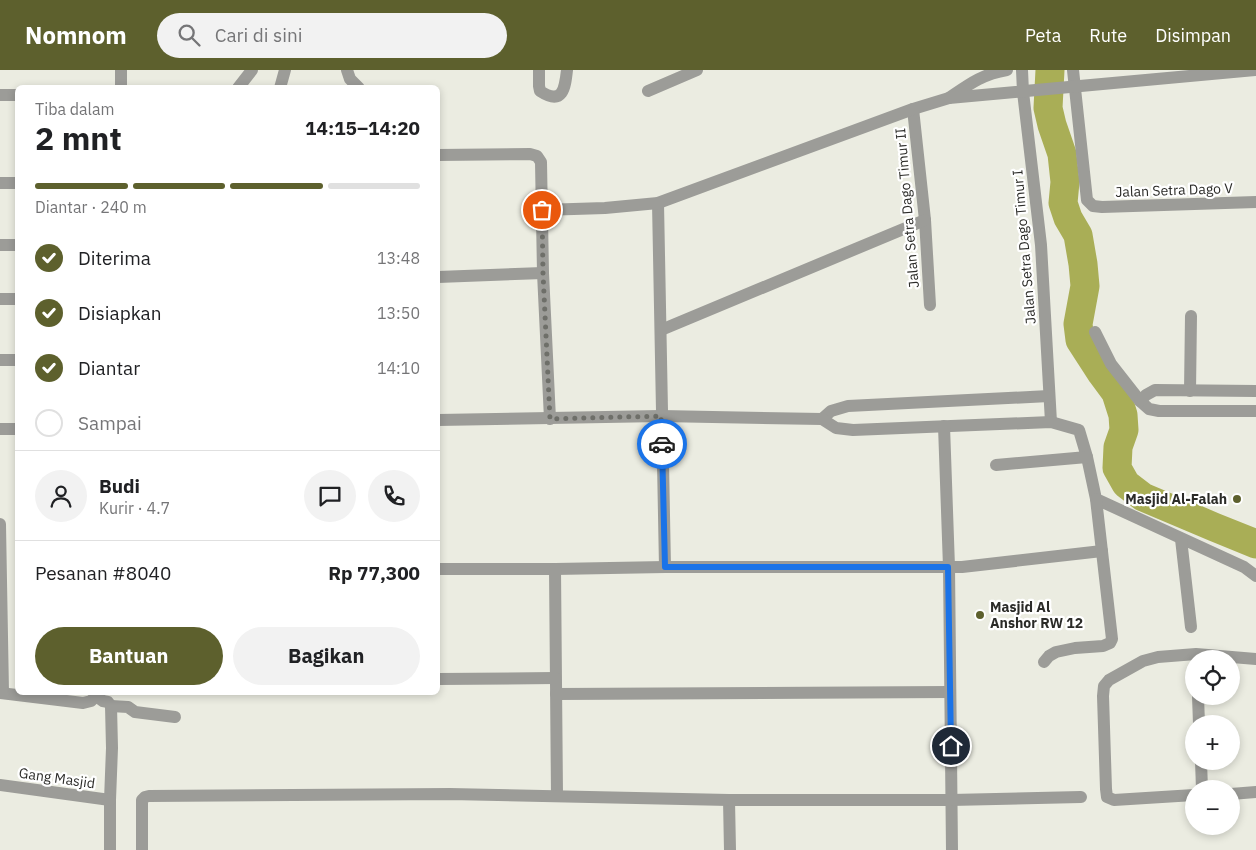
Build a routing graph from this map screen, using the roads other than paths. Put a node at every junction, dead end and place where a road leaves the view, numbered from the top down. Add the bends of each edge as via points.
1 (121, 70) edge
2 (252, 70) edge
3 (285, 70) edge
4 (347, 70) edge
5 (539, 70) edge
6 (567, 70) edge
7 (1007, 70) edge
8 (1022, 70) edge
9 (1073, 70) edge
10 (1256, 70) edge
11 (691, 71) edge
12 (120, 85) edge
13 (240, 85) edge
14 (281, 85) edge
15 (356, 85) edge
16 (1068, 88) junction
17 (648, 91) dead end
18 (1029, 91) junction
19 (0, 95) edge
20 (15, 95) edge
21 (949, 98) junction
22 (913, 109) junction
23 (440, 155) edge
24 (0, 183) edge
25 (15, 183) edge
26 (1256, 202) edge
27 (658, 203) junction
28 (542, 210) junction
29 (925, 220) junction
30 (0, 245) edge
31 (15, 245) edge
32 (543, 273) junction
33 (440, 277) edge
34 (0, 299) edge
35 (15, 299) edge
36 (930, 305) dead end
37 (1191, 316) dead end
38 (661, 330) junction
39 (1096, 332) dead end
40 (0, 360) edge
41 (15, 360) edge
42 (1190, 391) junction
43 (1256, 391) edge
44 (1049, 396) junction
45 (1140, 401) junction
46 (1256, 411) edge
47 (661, 416) junction
48 (822, 418) junction
49 (550, 419) junction
50 (440, 420) edge
51 (1051, 422) junction
52 (944, 426) junction
53 (0, 429) edge
54 (15, 429) edge
55 (1087, 456) junction
56 (996, 465) dead end
57 (1096, 499) junction
58 (0, 524) edge
59 (1181, 539) junction
60 (1102, 551) junction
61 (665, 567) junction
62 (948, 567) junction
63 (440, 569) edge
64 (555, 569) junction
65 (1256, 576) edge
66 (1191, 627) dead end
67 (1185, 656) edge
68 (1240, 658) edge
69 (1256, 659) edge
70 (1044, 662) dead end
71 (556, 678) junction
72 (440, 679) edge
73 (950, 692) junction
74 (1, 693) edge
75 (556, 694) junction
76 (15, 695) edge
77 (17, 695) edge
78 (95, 695) edge
79 (97, 695) edge
80 (111, 706) junction
81 (175, 717) dead end
82 (0, 785) edge
83 (1256, 792) edge
84 (1240, 793) edge
85 (557, 796) junction
86 (1185, 796) edge
87 (1081, 797) dead end
88 (110, 800) junction
89 (729, 800) junction
90 (951, 800) junction
91 (110, 850) edge
92 (142, 850) edge
93 (730, 850) edge
94 (952, 850) edge

1 - 12 street
2 - 13 street
3 - 14 street
4 - 15 street
5 - 6 street via 540,91 554,97 565,89
7 - 21 street via 976,79
8 - 18 street, Jalan Setra Dago Timur I
9 - 16 street
10 - 16 street
11 - 17 street
16 - 18 street
16 - 26 street, Jalan Setra Dago V via 1087,200 1093,206
18 - 21 street
18 - 44 street, Jalan Setra Dago Timur I
19 - 20 street
21 - 22 street
22 - 27 street
22 - 29 street, Jalan Setra Dago Timur II
23 - 28 street via 538,156 541,162
24 - 25 street
27 - 28 street
27 - 38 street
28 - 32 street
29 - 36 street, Jalan Setra Dago Timur II
29 - 38 street
30 - 31 street
32 - 33 street
32 - 49 street
34 - 35 street
37 - 42 street
38 - 47 street
39 - 45 street via 1111,364
40 - 41 street
42 - 43 street
42 - 45 street via 1155,390
44 - 48 street via 848,406 831,411
44 - 51 street, Jalan Setra Dago Timur I
45 - 46 street via 1150,409 1159,410
47 - 48 street
47 - 49 street
47 - 61 street
48 - 52 street via 836,428 853,430
49 - 50 street
51 - 52 street
51 - 55 street via 1079,430
52 - 62 street
53 - 54 street
55 - 56 street
55 - 57 street
57 - 59 street
57 - 60 street
58 - 74 street
59 - 65 street via 1244,567
59 - 66 street
60 - 62 street
60 - 70 street via 1112,639 1107,645 1056,652
61 - 62 street
61 - 64 street
62 - 73 street
63 - 64 street
64 - 71 street
67 - 86 street via 1143,661 1109,680 1104,686 1103,696 1107,797 1114,800
68 - 69 street
71 - 72 street
71 - 75 street
73 - 75 street
73 - 90 street
74 - 76 street
75 - 85 street
77 - 78 street via 83,703 91,701
79 - 80 street
80 - 81 street
80 - 88 street
82 - 88 street, Gang Masjid
83 - 84 street
85 - 89 street
85 - 92 street via 149,796 142,800
87 - 90 street
88 - 91 street
89 - 90 street
89 - 93 street
90 - 94 street

